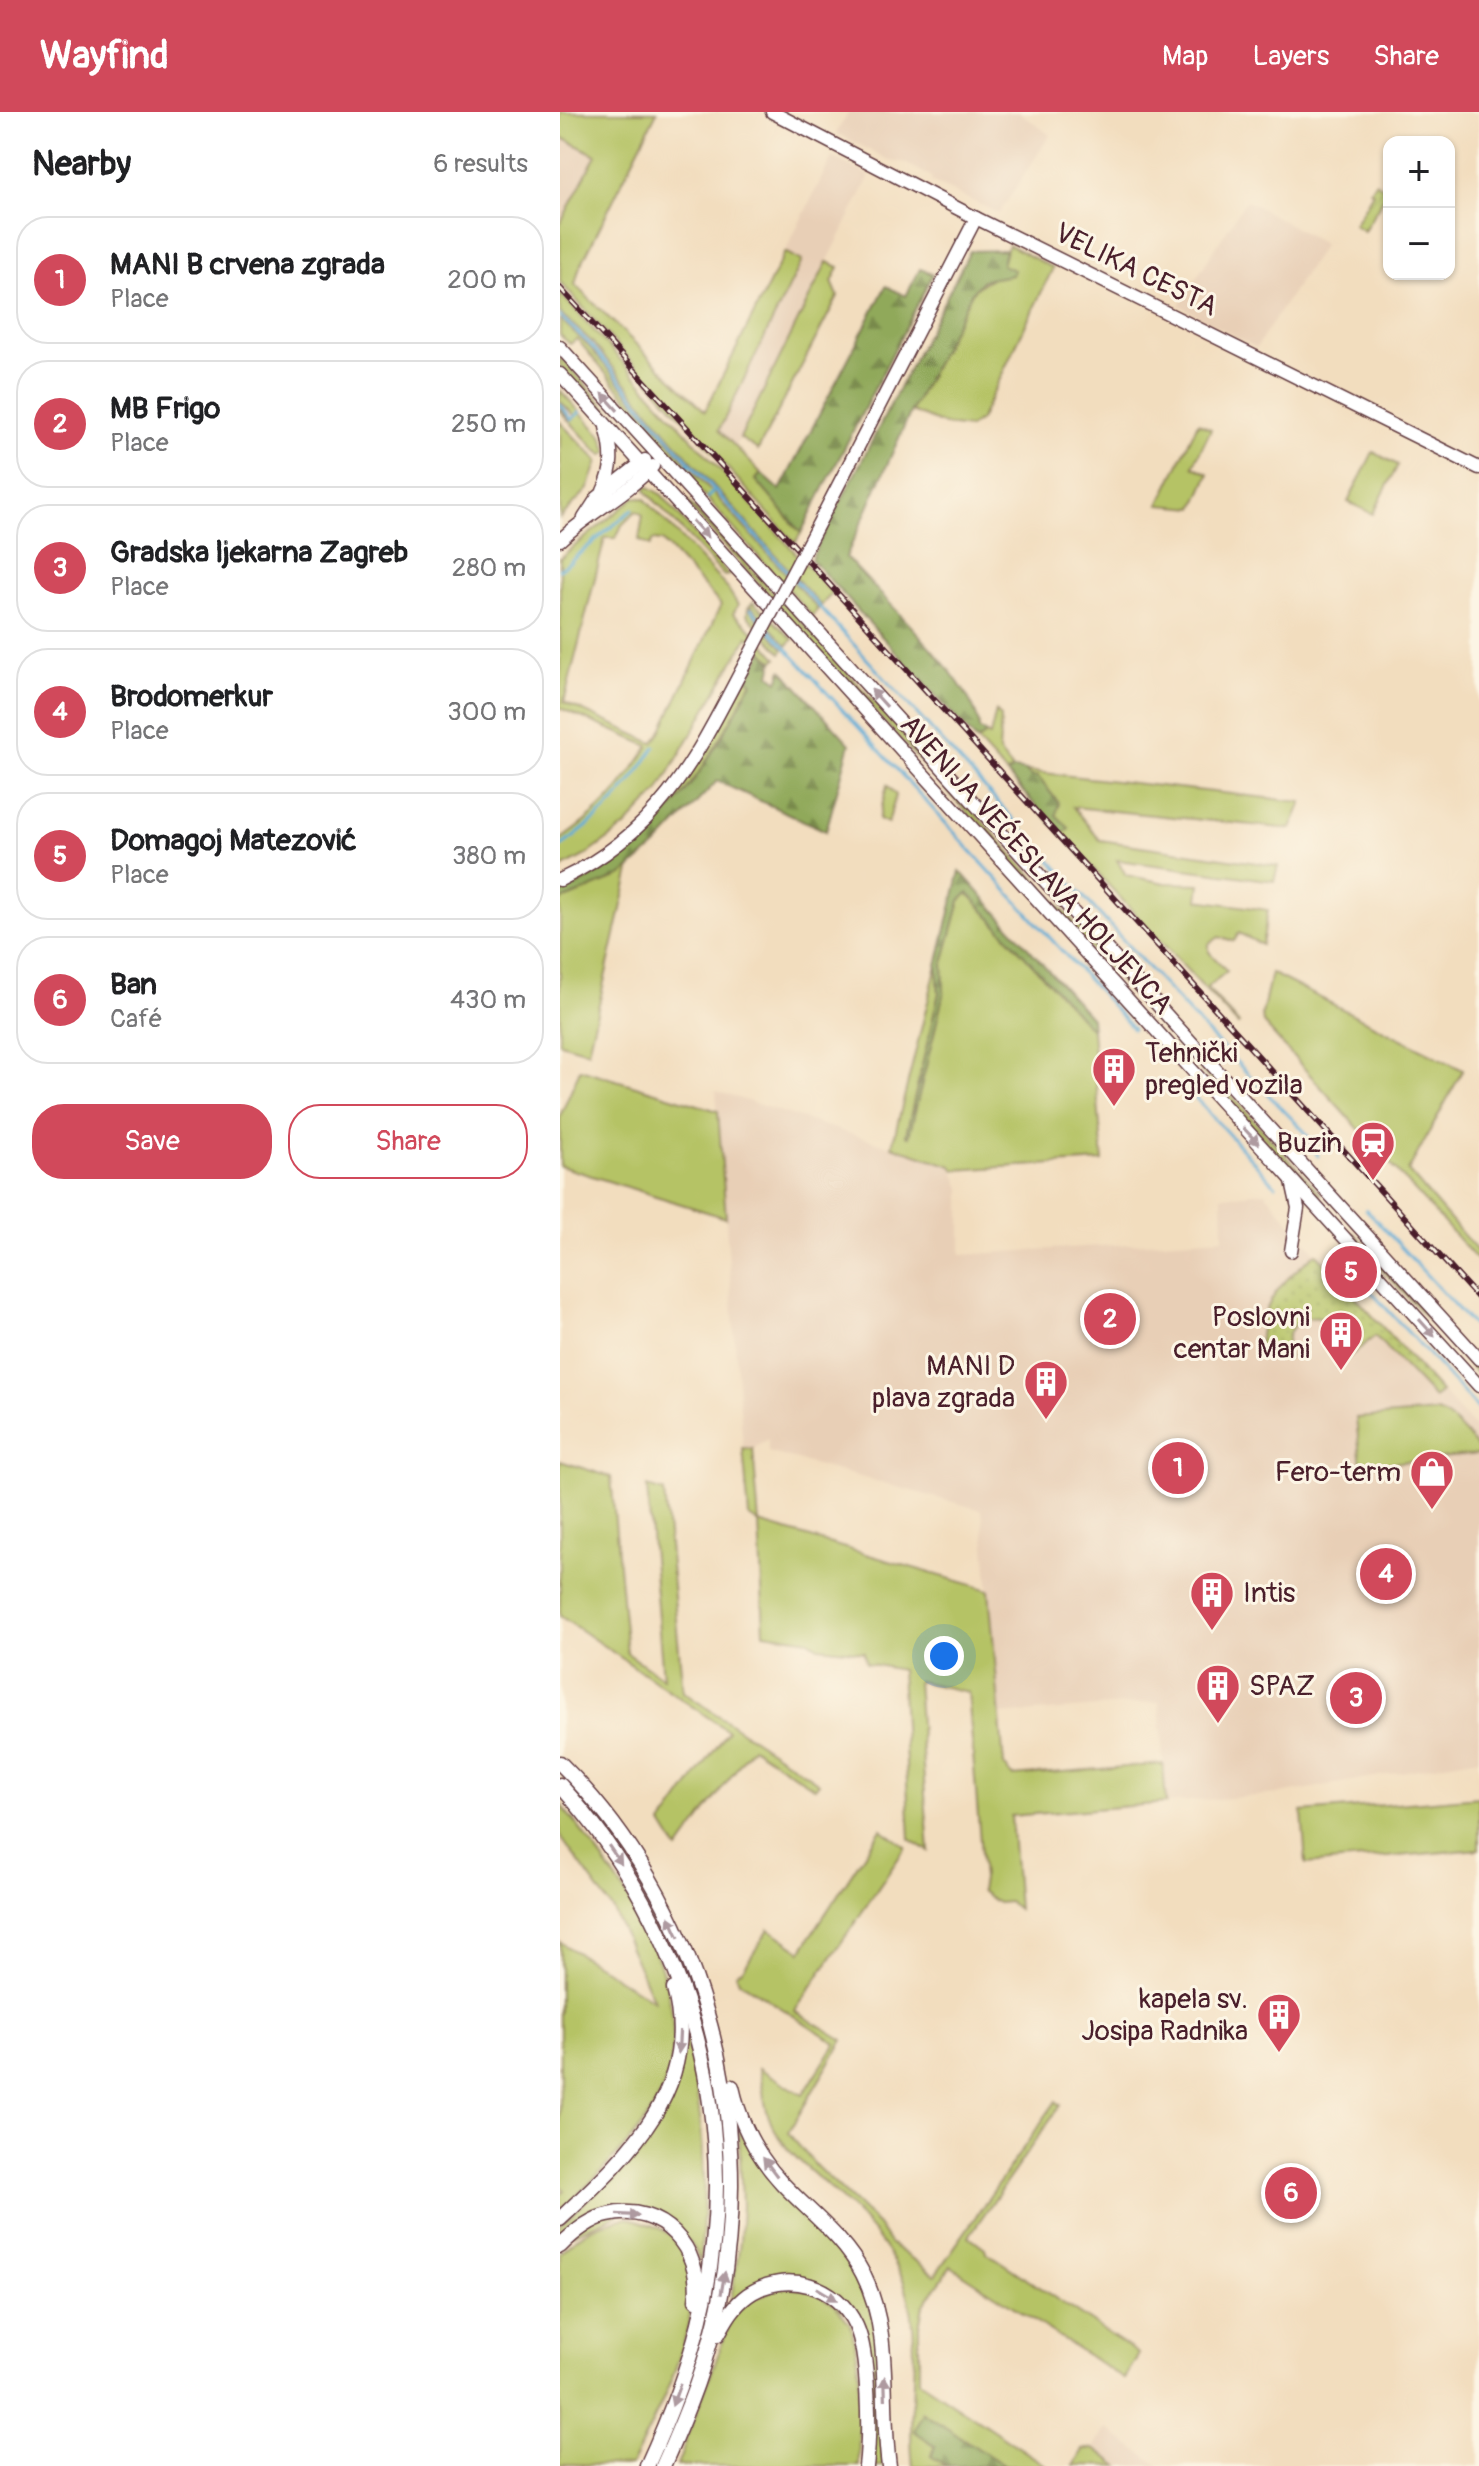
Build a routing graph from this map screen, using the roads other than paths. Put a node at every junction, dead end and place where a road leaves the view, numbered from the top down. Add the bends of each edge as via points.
1 (772, 112) edge
2 (976, 218) junction
3 (560, 347) edge
4 (560, 374) edge
5 (605, 424) junction
6 (659, 457) junction
7 (644, 467) junction
8 (1479, 468) edge
9 (601, 495) junction
10 (584, 518) junction
11 (560, 540) edge
12 (560, 880) edge
13 (1291, 1178) junction
14 (1291, 1251) dead end
15 (1479, 1359) edge
16 (1479, 1386) edge
17 (560, 1763) edge
18 (560, 1785) edge
19 (650, 1913) junction
20 (703, 1999) junction
21 (560, 2219) edge
22 (560, 2246) edge
23 (690, 2354) junction
24 (705, 2359) junction
25 (668, 2437) junction
26 (647, 2466) edge
27 (663, 2466) edge
28 (866, 2466) edge
29 (889, 2466) edge

1 - 2 main road, VELIKA CESTA
2 - 8 main road, VELIKA CESTA
2 - 12 main road, bridge via 697,754 654,813 616,847
6 -> 3 main road, AVENIJA VEĆESLAVA HOLJEVCA
4 - 5 main road, AVENIJA VEĆESLAVA HOLJEVCA
5 - 7 main road, AVENIJA VEĆESLAVA HOLJEVCA
5 - 9 main road via 612,463
6 - 7 main road
15 -> 6 main road, AVENIJA VEĆESLAVA HOLJEVCA
7 - 9 main road
7 - 10 main road via 608,504
7 -> 13 main road, AVENIJA VEĆESLAVA HOLJEVCA
9 - 10 main road
10 - 11 main road
13 - 14 main road via 1298,1208
13 -> 16 main road, AVENIJA VEĆESLAVA HOLJEVCA
20 -> 17 highway via 673,1923 643,1869 613,1822
18 -> 19 highway via 610,1847
19 -> 21 highway via 678,2005 675,2068 657,2112 635,2143
19 - 23 highway via 692,2016 713,2131 712,2253
24 -> 20 highway via 720,2304 732,2177 721,2072
29 -> 20 highway via 883,2343 875,2301 850,2253 756,2148 736,2102 716,2017
22 -> 23 highway via 597,2219 621,2213 646,2216 676,2234 697,2273
23 -> 25 highway
24 - 25 highway
24 -> 28 highway via 726,2320 757,2290 795,2282 831,2295 852,2317 863,2345
25 - 26 highway
25 - 27 highway

